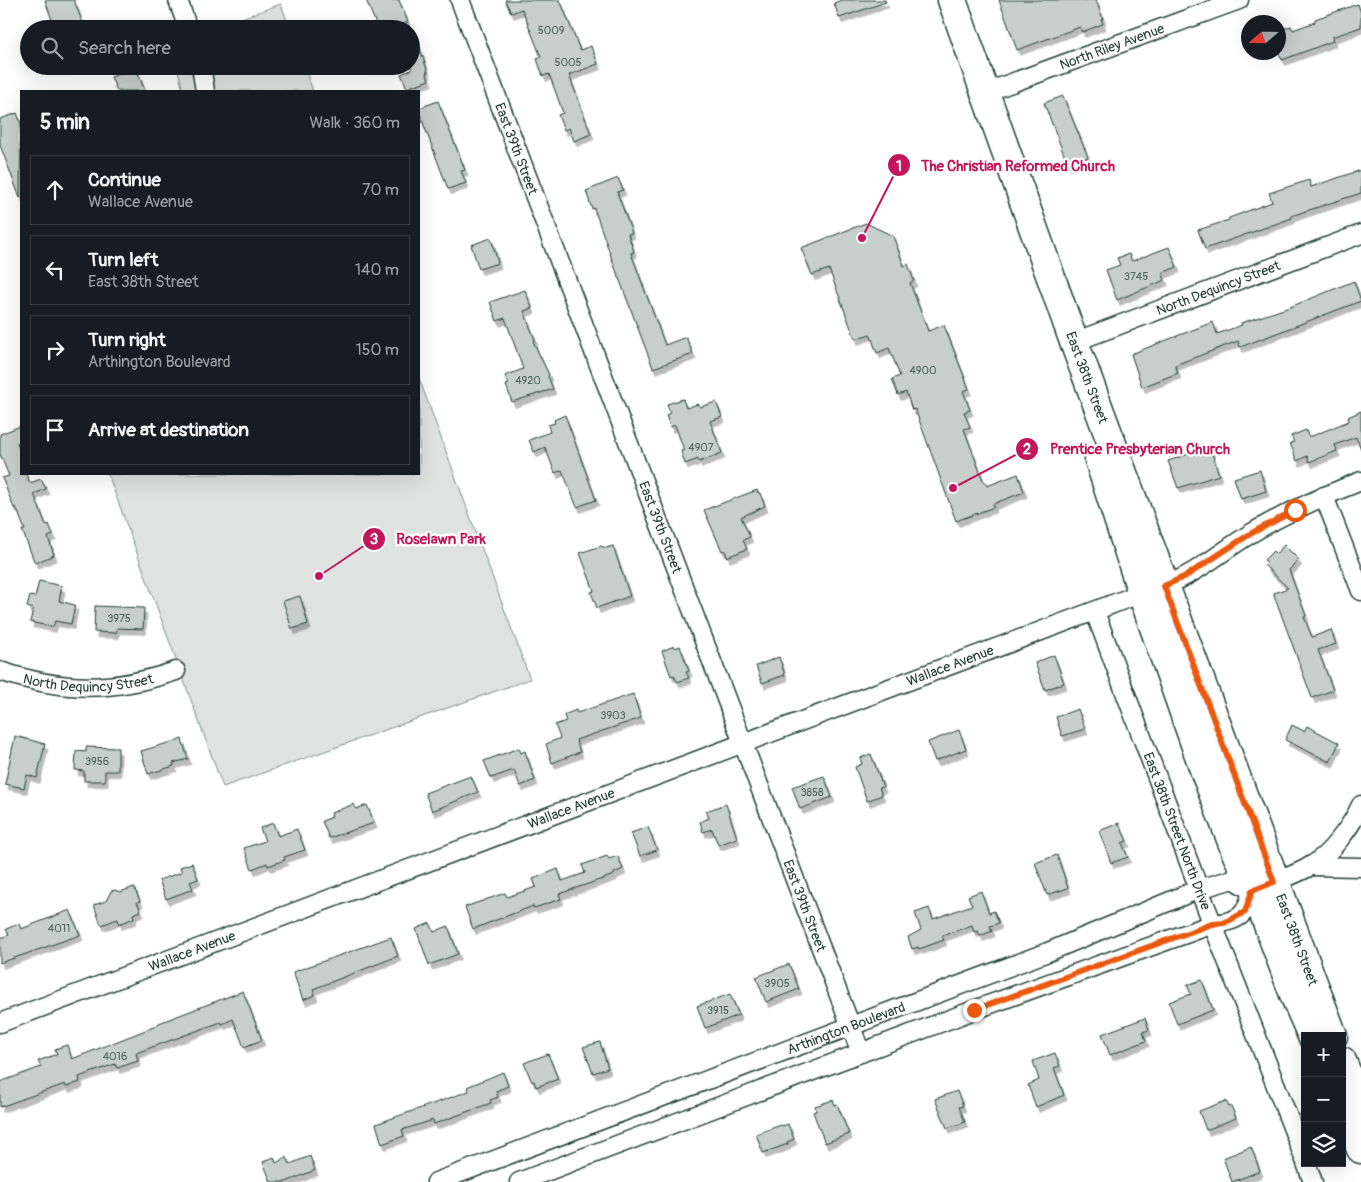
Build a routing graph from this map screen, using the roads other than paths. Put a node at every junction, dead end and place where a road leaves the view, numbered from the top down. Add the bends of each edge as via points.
1 (178, 0) edge
2 (460, 0) edge
3 (933, 0) edge
4 (952, 0) edge
5 (1239, 0) edge
6 (185, 20) edge
7 (202, 75) edge
8 (205, 90) edge
9 (984, 93) junction
10 (1361, 234) edge
11 (1074, 342) junction
12 (1361, 481) edge
13 (1324, 496) junction
14 (1153, 590) junction
15 (1361, 591) edge
16 (1095, 612) junction
17 (0, 671) edge
18 (176, 671) dead end
19 (743, 742) junction
20 (1361, 805) edge
21 (1310, 866) junction
22 (1361, 867) edge
23 (1260, 888) junction
24 (1199, 889) junction
25 (1212, 924) junction
26 (0, 1023) edge
27 (850, 1025) junction
28 (1310, 1032) edge
29 (1331, 1032) edge
30 (861, 1052) junction
31 (1346, 1070) edge
32 (1361, 1108) edge
33 (1346, 1115) edge
34 (1361, 1149) edge
35 (1301, 1152) edge
36 (1307, 1167) edge
37 (436, 1182) edge
38 (519, 1182) edge
39 (1313, 1182) edge

1 - 6 street
2 - 19 street, East 39th Street
3 - 14 main road, East 38th Street via 1106,478
4 - 9 main road, East 38th Street
5 - 9 street, North Riley Avenue
7 - 8 street
9 - 11 main road, East 38th Street
10 - 11 street, North Dequincy Street
11 - 14 main road, East 38th Street via 1106,422
12 - 13 street, Wallace Avenue
13 - 14 street, Wallace Avenue via 1266,525 1186,576
13 - 15 street
14 - 16 street, Wallace Avenue
14 - 23 main road, East 38th Street
16 - 19 street, Wallace Avenue
16 - 24 street, East 38th Street North Drive
17 - 18 street, North Dequincy Street via 50,684 95,688 135,683
19 - 26 street, Wallace Avenue
19 - 27 street, East 39th Street
20 - 21 street via 1344,834
21 - 22 street
21 - 23 street
23 - 24 street, Arthington Boulevard via 1233,879
23 - 25 street, Arthington Boulevard via 1245,912 1224,923
23 - 28 main road, East 38th Street via 1295,997
23 - 29 main road, East 38th Street
24 - 25 street, East 38th Street North Drive
24 - 27 street, Arthington Boulevard via 1048,952
25 - 30 street, Arthington Boulevard
25 - 35 street, East 38th Street North Drive
27 - 30 street, East 39th Street
27 - 37 street, Arthington Boulevard
30 - 38 street, Arthington Boulevard
31 - 32 main road
33 - 34 main road
36 - 39 street, East 38th Street North Drive

